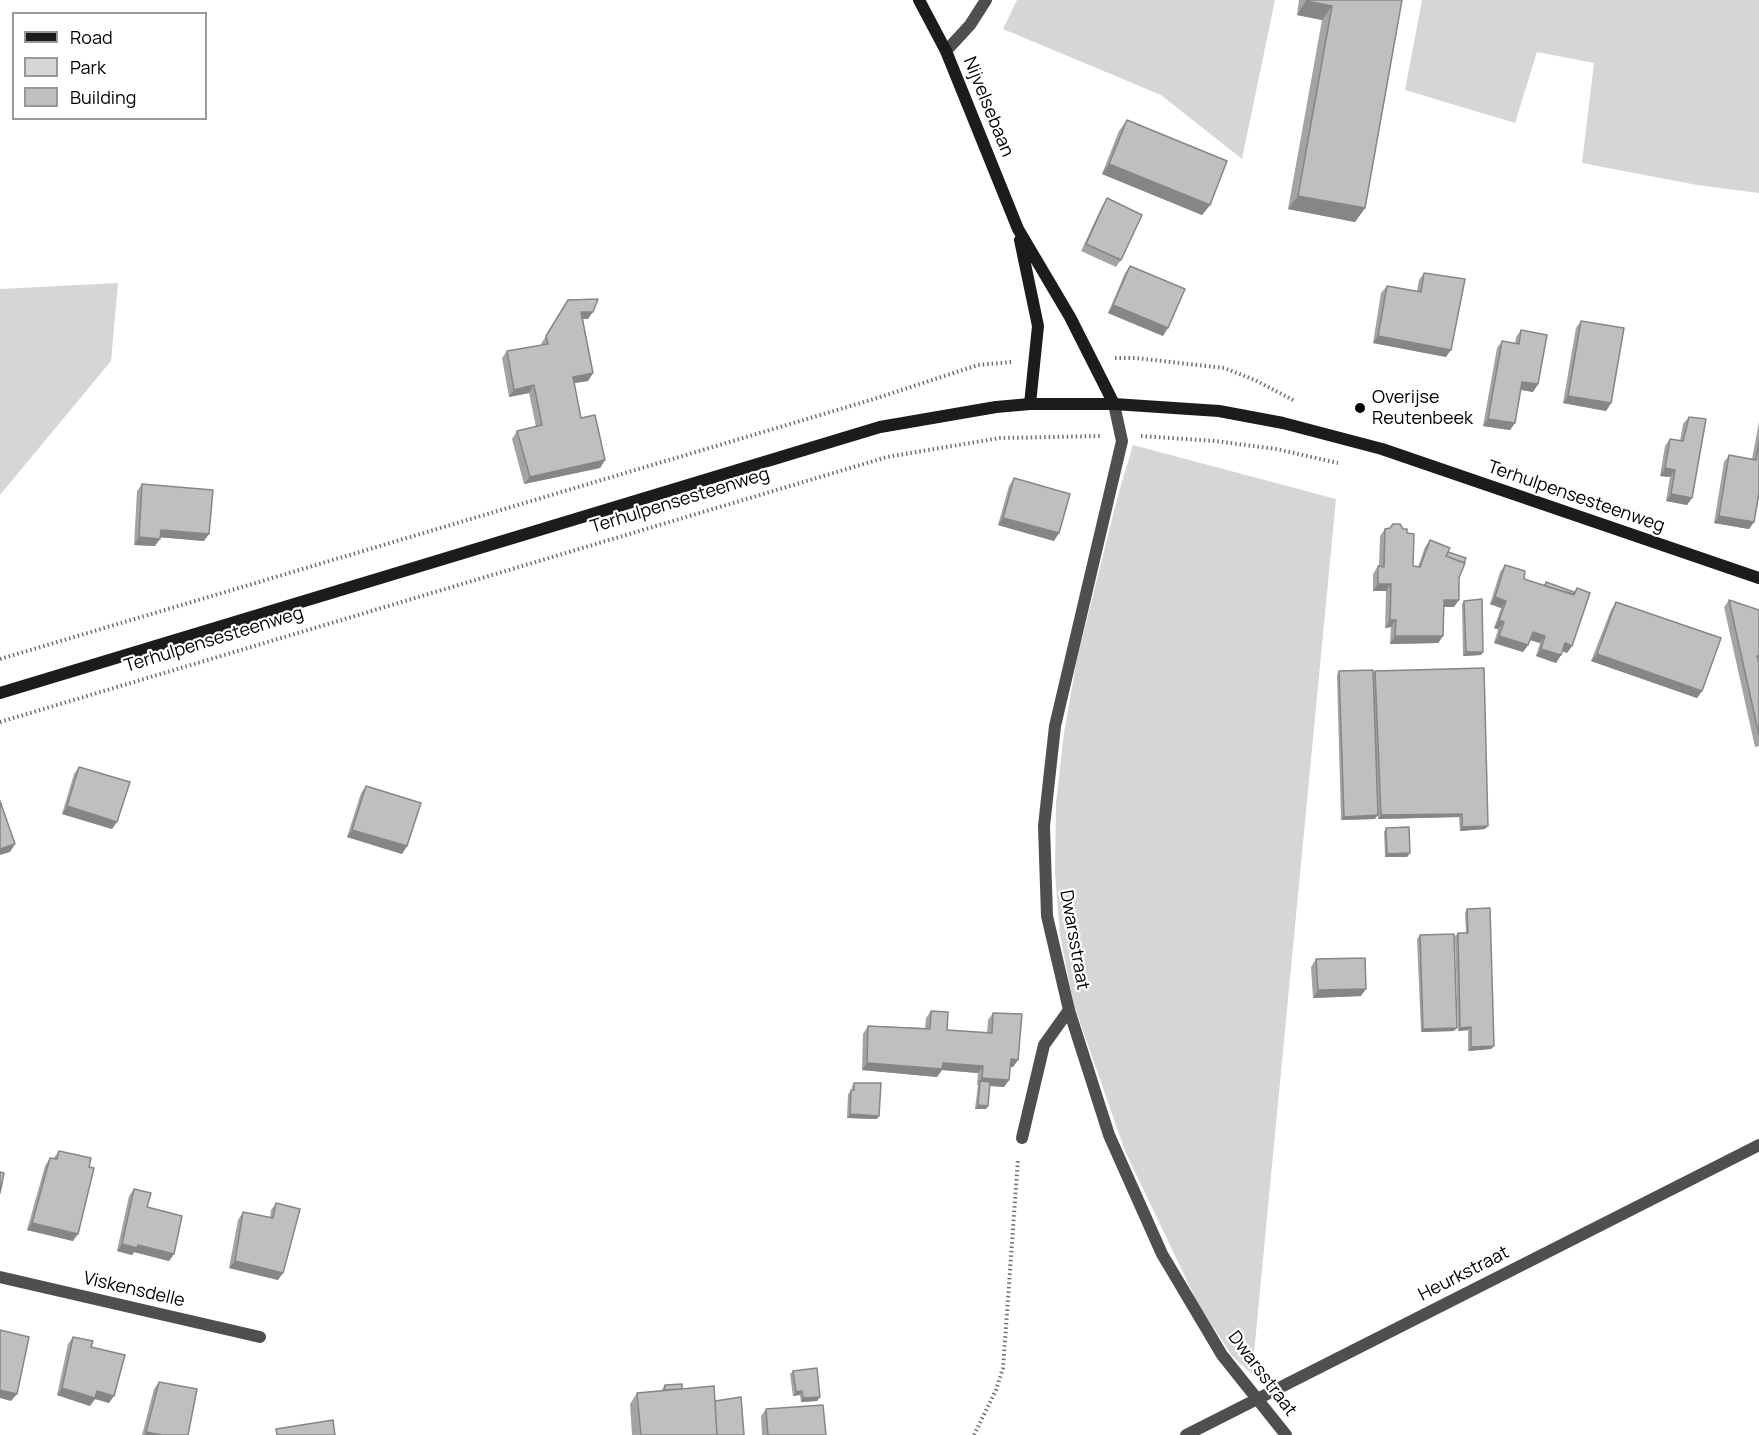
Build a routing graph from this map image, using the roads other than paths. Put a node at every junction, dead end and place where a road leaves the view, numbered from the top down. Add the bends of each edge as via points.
1 (919, 0) edge
2 (986, 0) edge
3 (946, 51) junction
4 (1018, 229) junction
5 (1030, 404) junction
6 (1114, 404) junction
7 (1759, 578) edge
8 (0, 693) edge
9 (1069, 1010) junction
10 (1022, 1138) road end
11 (1759, 1145) edge
12 (0, 1277) edge
13 (260, 1337) dead end
14 (1256, 1400) junction
15 (1186, 1435) edge
16 (1286, 1435) edge

1 - 3 main road, Nijvelsebaan
2 - 3 street
3 - 4 main road, Nijvelsebaan
4 - 5 main road, Nijvelsebaan via 1038,326
4 - 6 main road, Nijvelsebaan via 1070,317
5 - 6 main road, Terhulpensesteenweg
5 - 8 main road, Terhulpensesteenweg via 996,406 880,427
6 - 7 main road, Terhulpensesteenweg via 1218,411 1382,449
6 - 9 street, Dwarsstraat via 1123,435 1055,726 1044,826 1047,915
9 - 10 street via 1044,1045
9 - 14 street, Dwarsstraat via 1109,1135 1162,1254 1222,1355
11 - 14 street, Heurkstraat
12 - 13 street, Viskensdelle
14 - 15 street, Heurkstraat
14 - 16 street, Dwarsstraat

